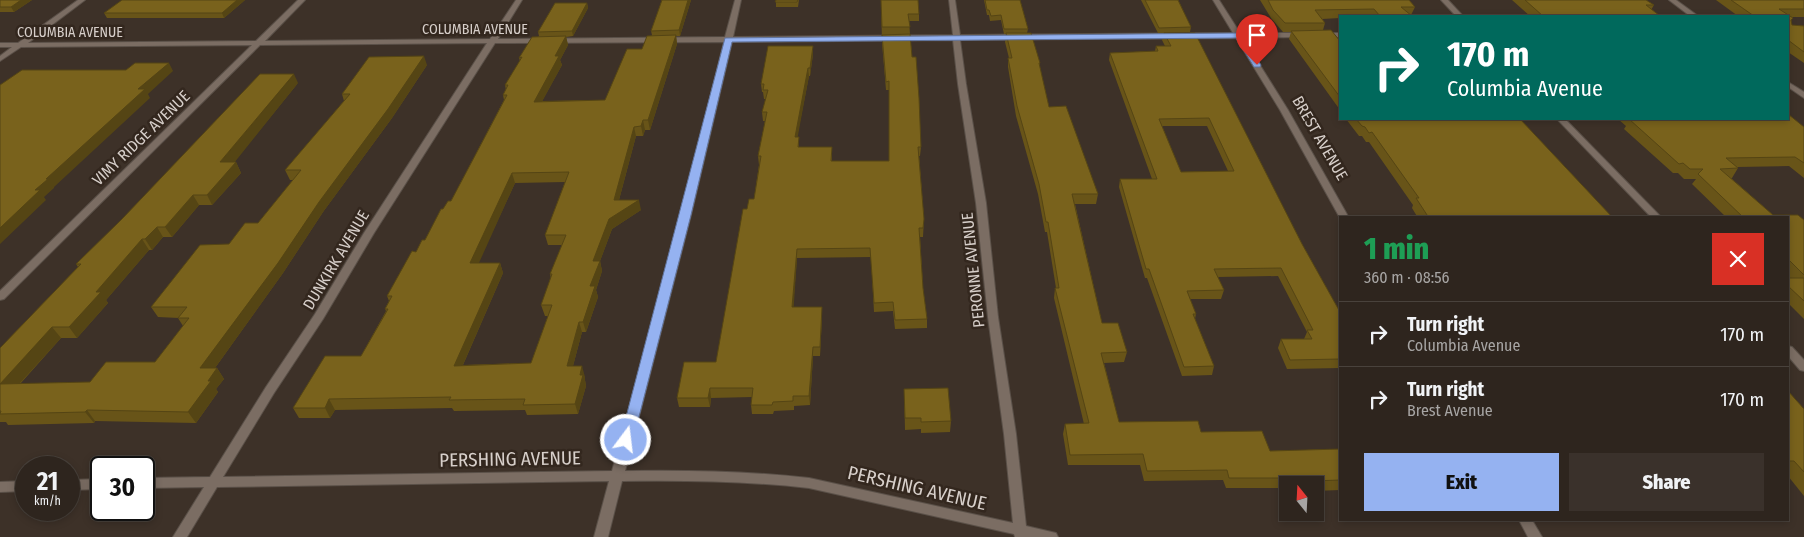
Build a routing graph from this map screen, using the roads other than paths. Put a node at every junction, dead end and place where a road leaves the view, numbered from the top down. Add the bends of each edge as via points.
1 (82, 0) edge
2 (302, 0) edge
3 (519, 0) edge
4 (738, 0) edge
5 (952, 0) edge
6 (1216, 0) edge
7 (1444, 0) edge
8 (1672, 0) edge
9 (1459, 15) edge
10 (1693, 15) edge
11 (1339, 35) edge
12 (1238, 36) junction
13 (956, 38) junction
14 (728, 40) junction
15 (492, 42) junction
16 (258, 43) junction
17 (20, 44) junction
18 (0, 45) edge
19 (0, 59) edge
20 (1789, 85) edge
21 (1804, 96) edge
22 (1562, 120) edge
23 (1344, 216) edge
24 (1656, 216) edge
25 (0, 297) edge
26 (1789, 351) edge
27 (1804, 366) edge
28 (617, 477) junction
29 (214, 482) junction
30 (155, 483) edge
31 (15, 486) edge
32 (0, 487) edge
33 (1526, 521) edge
34 (1021, 534) edge
35 (180, 537) edge
36 (601, 537) edge
37 (1051, 537) edge
38 (1535, 537) edge

1 - 17 street
2 - 16 street, VIMY RIDGE AVENUE
3 - 15 street, DUNKIRK AVENUE
4 - 14 street
5 - 13 street, PERONNE AVENUE
6 - 12 street, BREST AVENUE
7 - 9 street
8 - 10 street
11 - 12 street, COLUMBIA AVENUE
12 - 13 street, COLUMBIA AVENUE
12 - 23 street, BREST AVENUE
13 - 14 street, COLUMBIA AVENUE
13 - 34 street, PERONNE AVENUE
14 - 15 street, COLUMBIA AVENUE
14 - 28 street
15 - 16 street, COLUMBIA AVENUE
15 - 29 street, DUNKIRK AVENUE
16 - 17 street, COLUMBIA AVENUE
16 - 25 street, VIMY RIDGE AVENUE
17 - 18 street, COLUMBIA AVENUE
17 - 19 street
20 - 21 street
22 - 24 street
26 - 27 street
28 - 29 street, PERSHING AVENUE
28 - 34 street, PERSHING AVENUE via 692,475 809,483
28 - 36 street
29 - 30 street, PERSHING AVENUE
29 - 35 street, DUNKIRK AVENUE
31 - 32 street
33 - 38 street
34 - 37 street, PERSHING AVENUE

